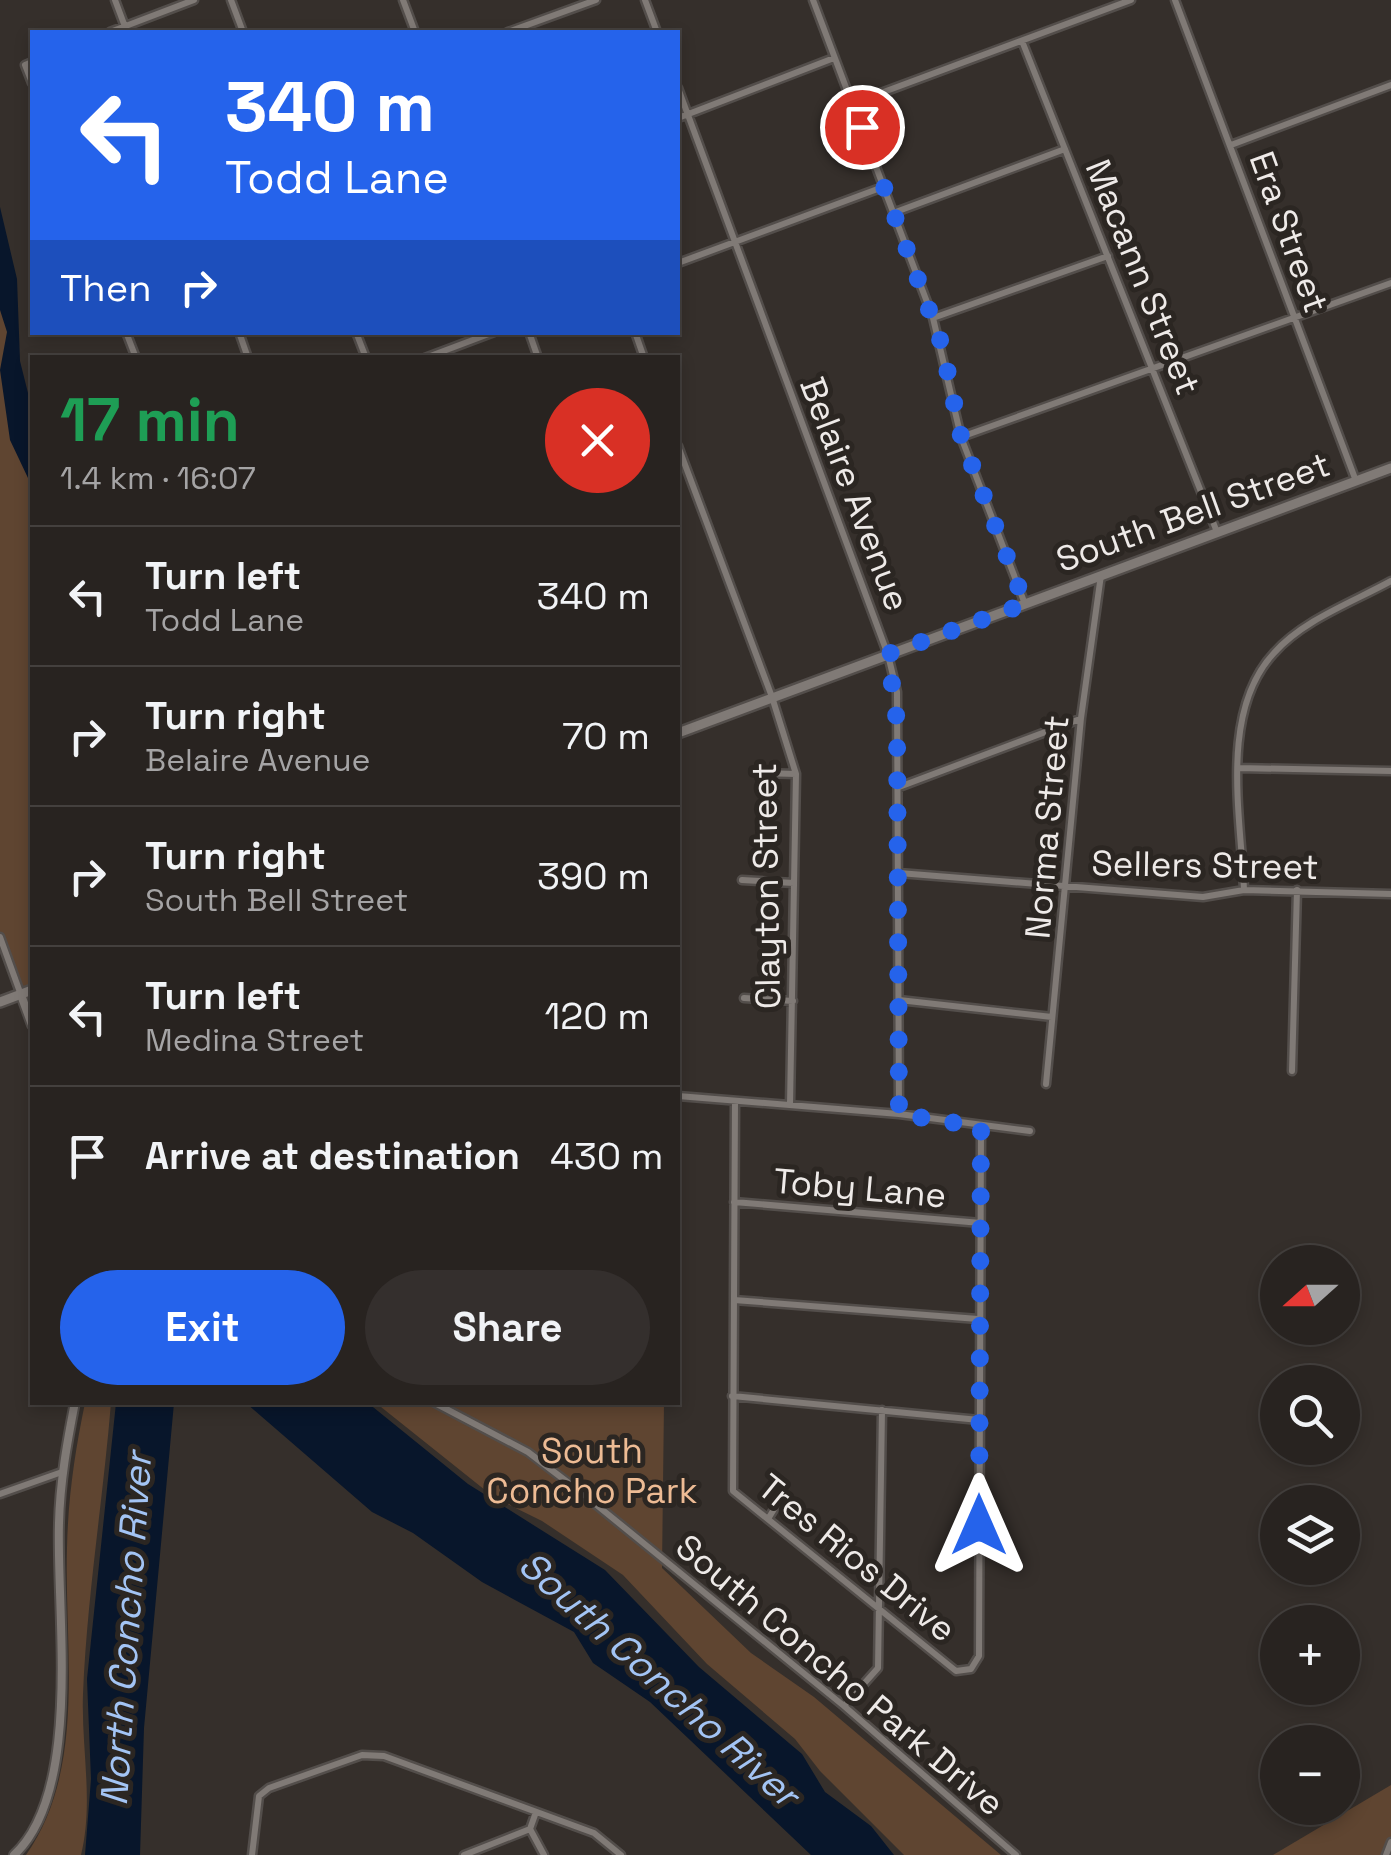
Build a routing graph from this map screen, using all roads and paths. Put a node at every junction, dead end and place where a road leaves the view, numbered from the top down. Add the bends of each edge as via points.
1 (116, 0) edge
2 (194, 0) edge
3 (231, 0) edge
4 (403, 0) edge
5 (596, 0) edge
6 (645, 0) edge
7 (814, 0) edge
8 (1131, 0) edge
9 (1175, 0) edge
10 (126, 30) edge
11 (242, 30) edge
12 (414, 30) edge
13 (514, 30) edge
14 (656, 30) edge
15 (1022, 40) junction
16 (834, 58) junction
17 (1391, 85) edge
18 (680, 94) edge
19 (854, 103) junction
20 (687, 114) junction
21 (680, 117) edge
22 (1231, 144) junction
23 (1065, 149) junction
24 (883, 187) junction
25 (893, 212) junction
26 (734, 242) junction
27 (1108, 256) junction
28 (680, 262) edge
29 (1391, 283) edge
30 (933, 318) junction
31 (1293, 318) junction
32 (486, 335) edge
33 (433, 355) edge
34 (1152, 368) junction
35 (961, 436) junction
36 (680, 451) edge
37 (1391, 468) edge
38 (1356, 481) junction
39 (1217, 532) junction
40 (1101, 576) junction
41 (1391, 581) edge
42 (1025, 604) junction
43 (888, 654) junction
44 (772, 697) junction
45 (1081, 718) junction
46 (680, 731) edge
47 (1240, 768) junction
48 (1391, 771) edge
49 (762, 774) dead end
50 (796, 774) junction
51 (899, 787) junction
52 (898, 873) junction
53 (742, 880) dead end
54 (794, 883) junction
55 (1068, 888) junction
56 (1244, 890) junction
57 (1297, 890) junction
58 (1391, 894) edge
59 (0, 937) edge
60 (30, 991) edge
61 (21, 995) junction
62 (744, 998) dead end
63 (899, 1000) junction
64 (793, 1001) junction
65 (0, 1002) edge
66 (1052, 1017) junction
67 (30, 1019) edge
68 (1292, 1070) dead end
69 (1046, 1084) dead end
70 (680, 1096) edge
71 (735, 1101) junction
72 (790, 1105) junction
73 (899, 1114) junction
74 (981, 1127) junction
75 (1030, 1132) dead end
76 (734, 1202) junction
77 (981, 1223) junction
78 (734, 1300) junction
79 (978, 1319) junction
80 (732, 1396) junction
81 (74, 1405) edge
82 (439, 1405) edge
83 (882, 1410) junction
84 (979, 1420) junction
85 (62, 1472) junction
86 (0, 1494) edge
87 (779, 1502) dead end
88 (768, 1519) junction
89 (881, 1611) junction
90 (844, 1706) junction
91 (536, 1812) junction
92 (530, 1829) junction
93 (1391, 1842) edge
94 (14, 1855) edge
95 (252, 1855) edge
96 (464, 1855) edge
97 (544, 1855) edge
98 (621, 1855) edge
99 (1016, 1855) edge
100 (1386, 1855) edge

1 - 10 street
2 - 10 street
3 - 11 street
4 - 12 street
5 - 13 street
6 - 14 street
7 - 16 street
8 - 15 street
9 - 22 street, Era Street
15 - 19 street
15 - 23 street, Macann Street
16 - 19 street
16 - 20 street
17 - 22 street
18 - 20 street, Belaire Avenue
19 - 24 street
20 - 21 street
20 - 26 street, Belaire Avenue
22 - 31 street, Era Street
23 - 25 street
23 - 27 street, Macann Street
24 - 25 street
24 - 26 street
25 - 30 street
26 - 28 street
26 - 43 street, Belaire Avenue
27 - 30 street
27 - 34 street, Macann Street
29 - 31 street
30 - 35 street
31 - 34 street
31 - 38 street, Era Street
32 - 33 street
34 - 35 street
34 - 39 street, Macann Street
35 - 42 street
36 - 44 street, Clayton Street
37 - 38 main road, South Bell Street
38 - 39 main road, South Bell Street
39 - 40 main road, South Bell Street
40 - 42 main road, South Bell Street
40 - 45 street, Norma Street
41 - 47 street via 1306,627 1274,653 1243,716
42 - 43 main road, South Bell Street
43 - 44 main road, South Bell Street
43 - 51 street, Belaire Avenue
44 - 46 main road, South Bell Street
44 - 50 street, Clayton Street
45 - 51 street
45 - 55 street, Norma Street
47 - 48 street
47 - 56 street
49 - 50 street
50 - 54 street, Clayton Street
51 - 52 street, Belaire Avenue
52 - 55 street, Sellers Street
52 - 63 street, Belaire Avenue
53 - 54 street
54 - 64 street, Clayton Street
55 - 56 street, Sellers Street via 1203,897
55 - 66 street, Norma Street
56 - 57 street, Sellers Street
57 - 58 street, Sellers Street
57 - 68 street
59 - 61 street
60 - 61 main road
61 - 65 main road
61 - 67 street
62 - 64 street
63 - 66 street
63 - 73 street, Belaire Avenue
64 - 72 street, Clayton Street
66 - 69 street, Norma Street
70 - 71 street
71 - 72 street
71 - 76 street, Tres Rios Drive
72 - 73 street
73 - 74 street
74 - 75 street
74 - 77 street, Tres Rios Drive
76 - 77 street, Toby Lane
76 - 78 street, Tres Rios Drive
77 - 79 street, Tres Rios Drive
78 - 79 street
78 - 80 street, Tres Rios Drive
79 - 84 street, Tres Rios Drive
80 - 83 street
80 - 88 street, Tres Rios Drive via 734,1491
81 - 85 street
82 - 90 street, South Concho Park Drive via 528,1452
83 - 84 street
83 - 89 street
84 - 89 street, Tres Rios Drive via 979,1656 972,1668 956,1671
85 - 86 street
85 - 94 street via 54,1774 39,1820
87 - 88 street
88 - 89 street, Tres Rios Drive
89 - 90 street via 878,1668
90 - 99 street, South Concho Park Drive
91 - 92 street
91 - 95 street via 384,1756 362,1754 259,1796
91 - 98 street via 594,1834
92 - 96 street
92 - 97 street
93 - 100 street

